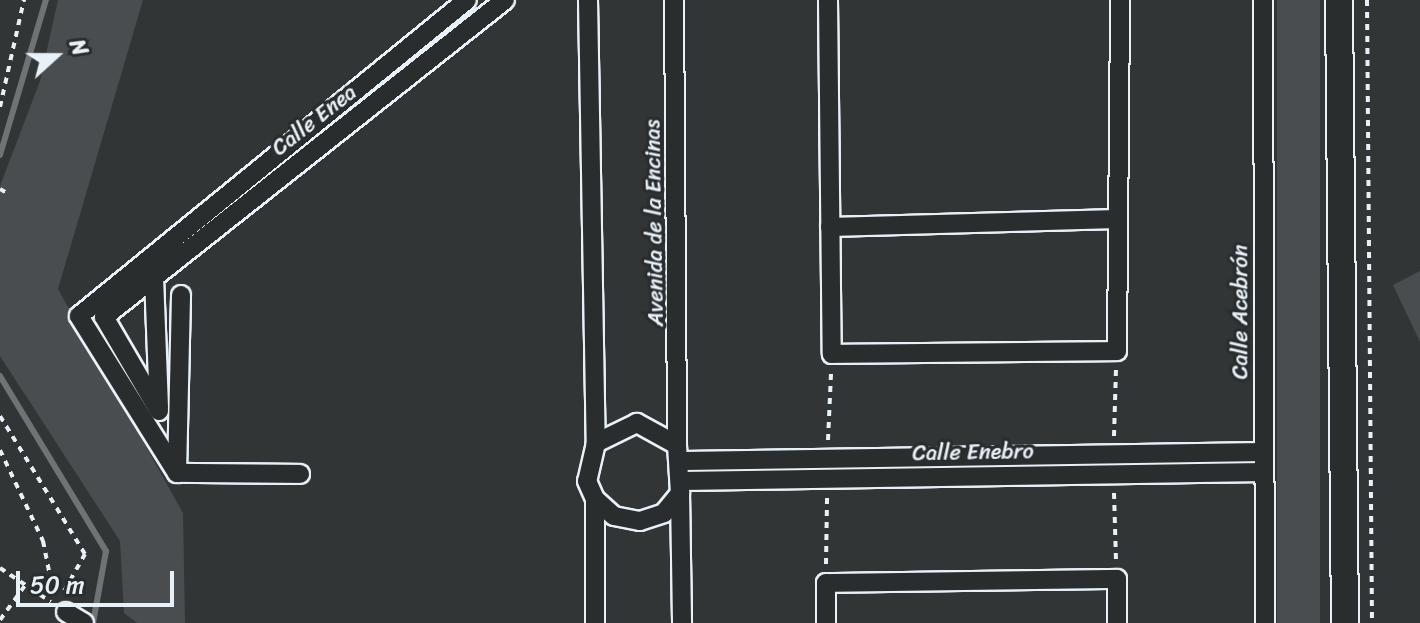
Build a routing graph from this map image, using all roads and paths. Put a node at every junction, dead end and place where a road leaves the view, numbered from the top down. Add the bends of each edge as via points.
1 (24, 0) edge
2 (467, 0) edge
3 (505, 0) edge
4 (588, 0) edge
5 (674, 0) edge
6 (828, 0) edge
7 (1120, 0) edge
8 (1263, 0) edge
9 (1339, 0) edge
10 (1367, 0) edge
11 (0, 107) edge
12 (0, 189) edge
13 (7, 193) dead end
14 (1117, 219) junction
15 (830, 227) junction
16 (154, 277) junction
17 (181, 295) dead end
18 (1117, 351) junction
19 (0, 416) edge
20 (596, 443) junction
21 (0, 450) edge
22 (1264, 452) junction
23 (680, 453) junction
24 (1114, 464) junction
25 (1264, 472) junction
26 (177, 473) junction
27 (300, 474) dead end
28 (681, 487) junction
29 (595, 499) junction
30 (0, 568) edge
31 (1117, 579) junction
32 (26, 584) junction
33 (61, 609) junction
34 (0, 620) edge
35 (84, 623) edge
36 (595, 623) edge
37 (682, 623) edge
38 (826, 623) edge
39 (1117, 623) edge
40 (1265, 623) edge
41 (1345, 623) edge
42 (1372, 623) edge

1 - 11 path
2 - 26 street via 86,305 79,316
3 - 16 street, Calle Enea
4 - 20 street
5 - 23 street, Avenida de la Encinas
6 - 15 street
7 - 14 street
8 - 22 street, Calle Acebrón
9 - 41 main road
10 - 42 path
12 - 13 path
14 - 15 street
14 - 18 street
15 - 18 street via 832,354
16 - 16 street, Calle Enea via 104,317 159,411 157,366
17 - 26 street
18 - 24 path
19 - 33 path via 85,554
20 - 23 street via 637,423
20 - 29 street via 588,461
21 - 33 path via 43,541
22 - 24 street, Calle Enebro
22 - 25 street, Calle Acebrón
23 - 24 street, Calle Enebro
23 - 28 street
24 - 25 street, Calle Enebro
24 - 28 street, Calle Enebro
24 - 31 path
25 - 40 street, Calle Acebrón
26 - 27 street
28 - 29 street via 664,513 640,521 614,516
28 - 37 street
29 - 36 street
30 - 32 path
31 - 38 street via 826,583
31 - 39 street
32 - 33 path
32 - 34 path
33 - 35 street

